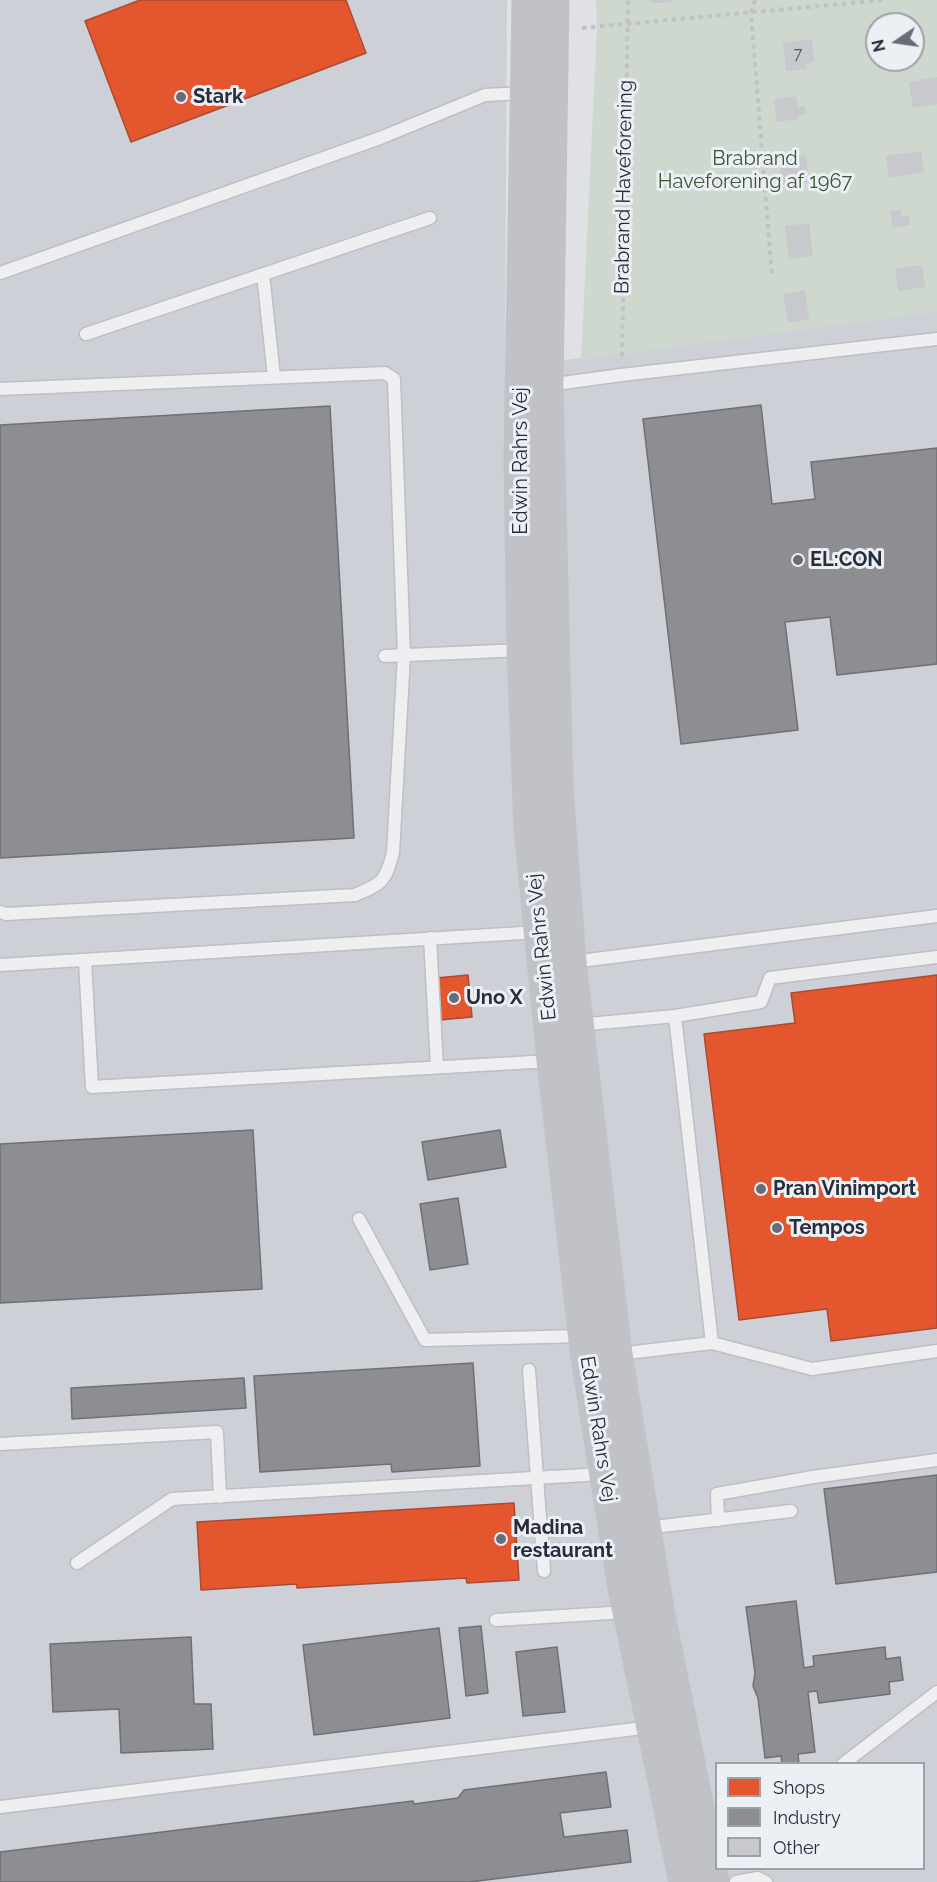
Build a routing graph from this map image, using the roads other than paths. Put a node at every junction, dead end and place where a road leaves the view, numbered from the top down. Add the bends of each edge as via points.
1 (528, 0) edge
2 (553, 15) edge
3 (538, 94) junction
4 (430, 218) dead end
5 (0, 273) edge
6 (263, 274) junction
7 (86, 334) dead end
8 (937, 339) edge
9 (274, 377) junction
10 (534, 386) junction
11 (0, 389) edge
12 (538, 649) junction
13 (404, 655) junction
14 (385, 656) dead end
15 (0, 912) edge
16 (937, 916) edge
17 (554, 931) junction
18 (430, 938) junction
19 (937, 957) edge
20 (84, 961) junction
21 (556, 963) junction
22 (0, 965) edge
23 (675, 1016) junction
24 (563, 1026) junction
25 (567, 1059) junction
26 (437, 1067) junction
27 (358, 1219) dead end
28 (712, 1343) junction
29 (600, 1346) junction
30 (937, 1351) edge
31 (528, 1370) dead end
32 (0, 1444) edge
33 (937, 1460) edge
34 (619, 1473) junction
35 (538, 1478) junction
36 (220, 1497) junction
37 (791, 1511) dead end
38 (718, 1520) junction
39 (629, 1530) junction
40 (77, 1563) dead end
41 (544, 1571) dead end
42 (643, 1611) junction
43 (496, 1620) dead end
44 (937, 1692) edge
45 (666, 1724) junction
46 (846, 1762) edge
47 (0, 1807) edge
48 (696, 1839) edge
49 (685, 1882) edge
50 (713, 1882) edge
51 (736, 1882) edge
52 (766, 1882) edge

1 - 3 street, Edwin Rahrs Vej
2 - 3 street, Edwin Rahrs Vej
3 - 5 lane via 484,95 380,138
3 - 10 street, Edwin Rahrs Vej
4 - 6 lane
6 - 7 lane
6 - 9 lane
8 - 10 lane
9 - 11 lane
9 - 13 lane via 385,373 394,379
10 - 12 street, Edwin Rahrs Vej
12 - 13 lane
12 - 17 street, Edwin Rahrs Vej via 557,788
13 - 14 lane
13 - 15 lane via 393,853 380,884 356,895
16 - 21 lane
17 - 18 lane
17 - 21 street, Edwin Rahrs Vej
18 - 20 lane
18 - 26 lane
19 - 23 lane via 770,978 761,1002
20 - 22 lane
20 - 26 lane via 92,1087
21 - 24 street, Edwin Rahrs Vej
23 - 24 lane
23 - 28 lane
24 - 25 street, Edwin Rahrs Vej
25 - 26 lane
25 - 29 street, Edwin Rahrs Vej
27 - 29 lane via 425,1340
28 - 29 lane
28 - 30 lane via 812,1369
29 - 34 street, Edwin Rahrs Vej
31 - 35 lane
32 - 36 lane via 217,1432
33 - 38 lane via 717,1494
34 - 35 lane
34 - 39 street, Edwin Rahrs Vej
35 - 36 lane
35 - 41 lane
36 - 40 lane via 172,1499
37 - 38 lane
38 - 39 lane
39 - 42 street, Edwin Rahrs Vej
42 - 43 lane
42 - 45 street, Edwin Rahrs Vej
44 - 46 lane
45 - 47 lane
45 - 48 street, Edwin Rahrs Vej
48 - 49 street, Edwin Rahrs Vej
48 - 50 street, Edwin Rahrs Vej
51 - 52 lane via 758,1878

